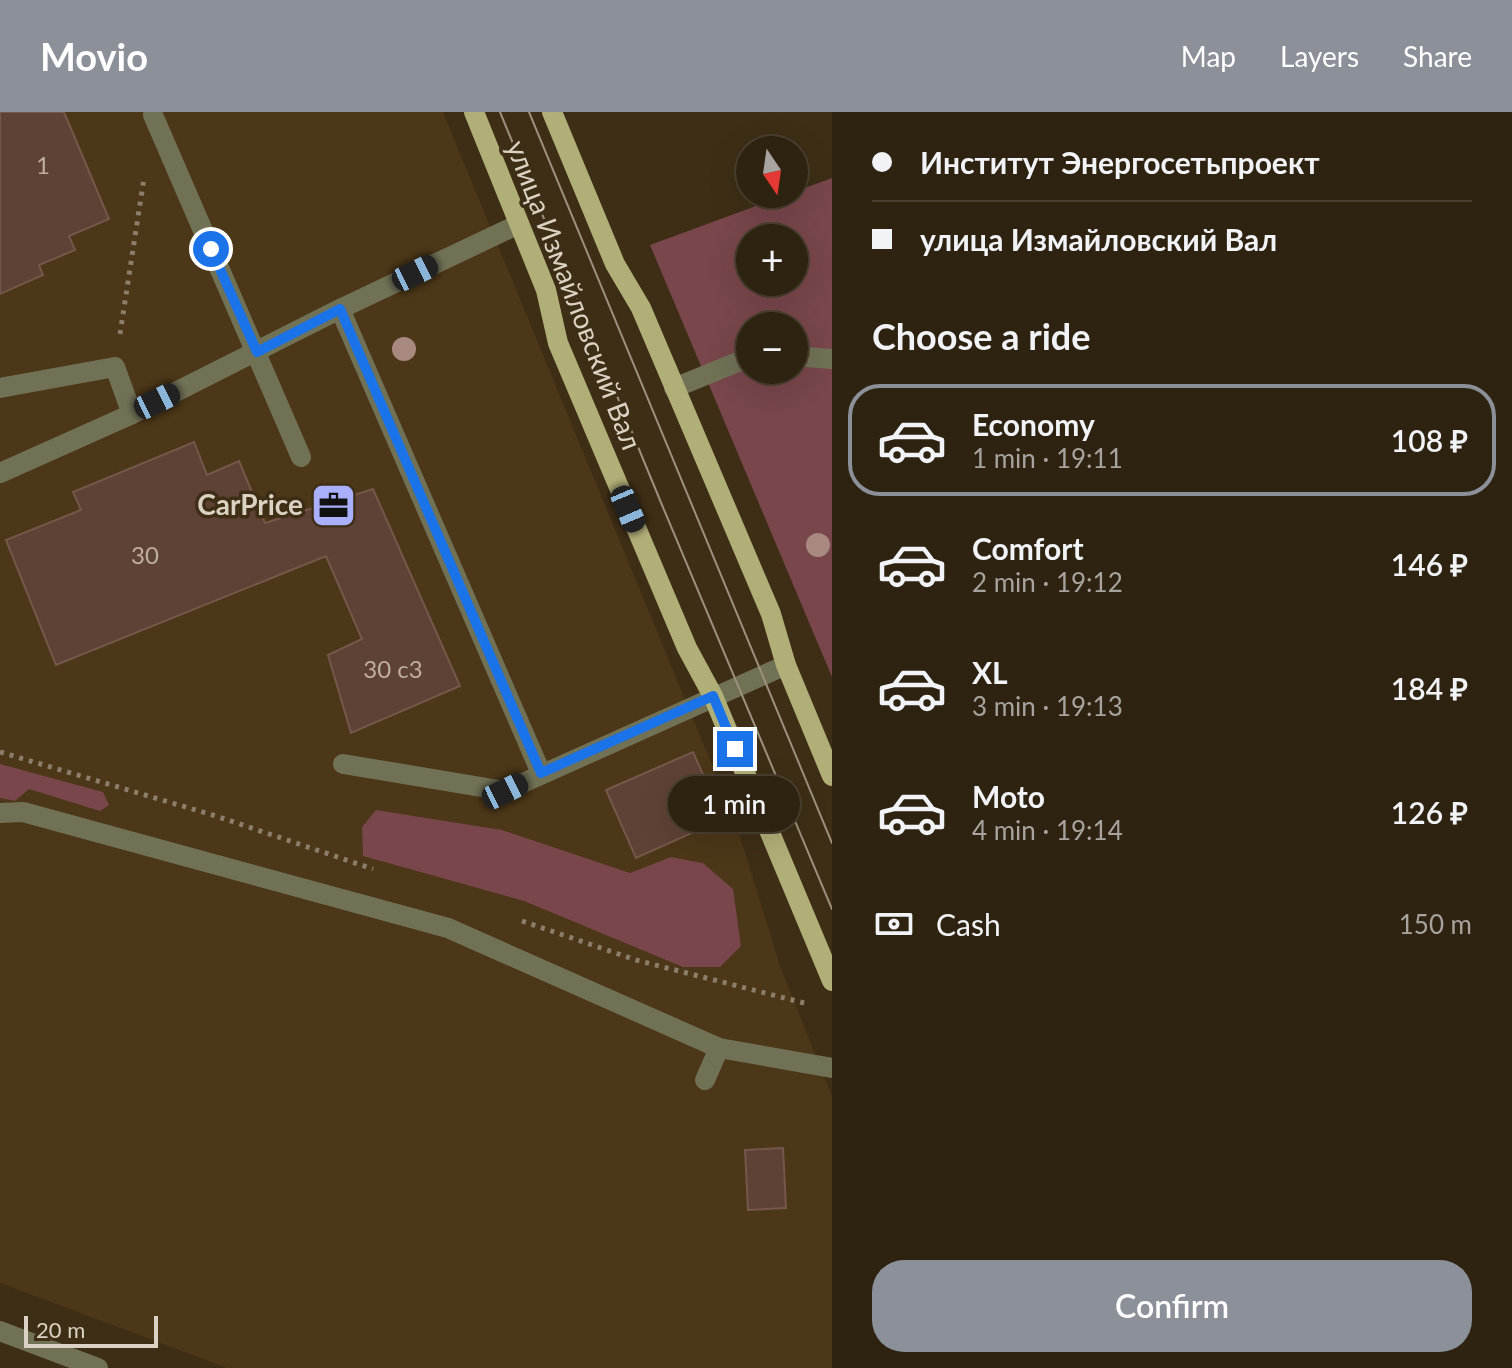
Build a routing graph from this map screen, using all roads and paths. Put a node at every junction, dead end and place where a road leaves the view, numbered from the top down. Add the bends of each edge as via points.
1 (474, 112) edge
2 (552, 112) edge
3 (153, 115) joint
4 (519, 224) junction
5 (340, 309) junction
6 (257, 352) junction
7 (808, 357) edge
8 (832, 359) edge
9 (736, 363) edge
10 (115, 367) junction
11 (0, 388) edge
12 (674, 388) junction
13 (132, 414) junction
14 (301, 457) dead end
15 (0, 473) edge
16 (786, 665) junction
17 (713, 696) junction
18 (343, 764) dead end
19 (541, 773) junction
20 (832, 776) edge
21 (0, 813) edge
22 (832, 981) edge
23 (719, 1048) junction
24 (832, 1068) edge
25 (705, 1080) dead end
26 (0, 1331) edge
27 (98, 1368) edge

1 - 4 main road, улица Измайловский Вал
2 - 12 main road, улица Измайловский Вал
3 - 6 street
3 - 10 path
4 - 5 street
4 - 17 main road, улица Измайловский Вал via 546,290 558,343 687,648
5 - 6 street
5 - 19 street
6 - 13 street
6 - 14 street
7 - 8 street
9 - 12 street
10 - 11 street
10 - 13 street
12 - 16 main road, улица Измайловский Вал via 771,614
13 - 15 street
16 - 17 street
16 - 20 main road, улица Измайловский Вал
17 - 19 street
17 - 22 main road, улица Измайловский Вал
18 - 19 street via 505,791
21 - 23 street via 23,812 448,928
23 - 24 street
23 - 25 street
26 - 27 street

